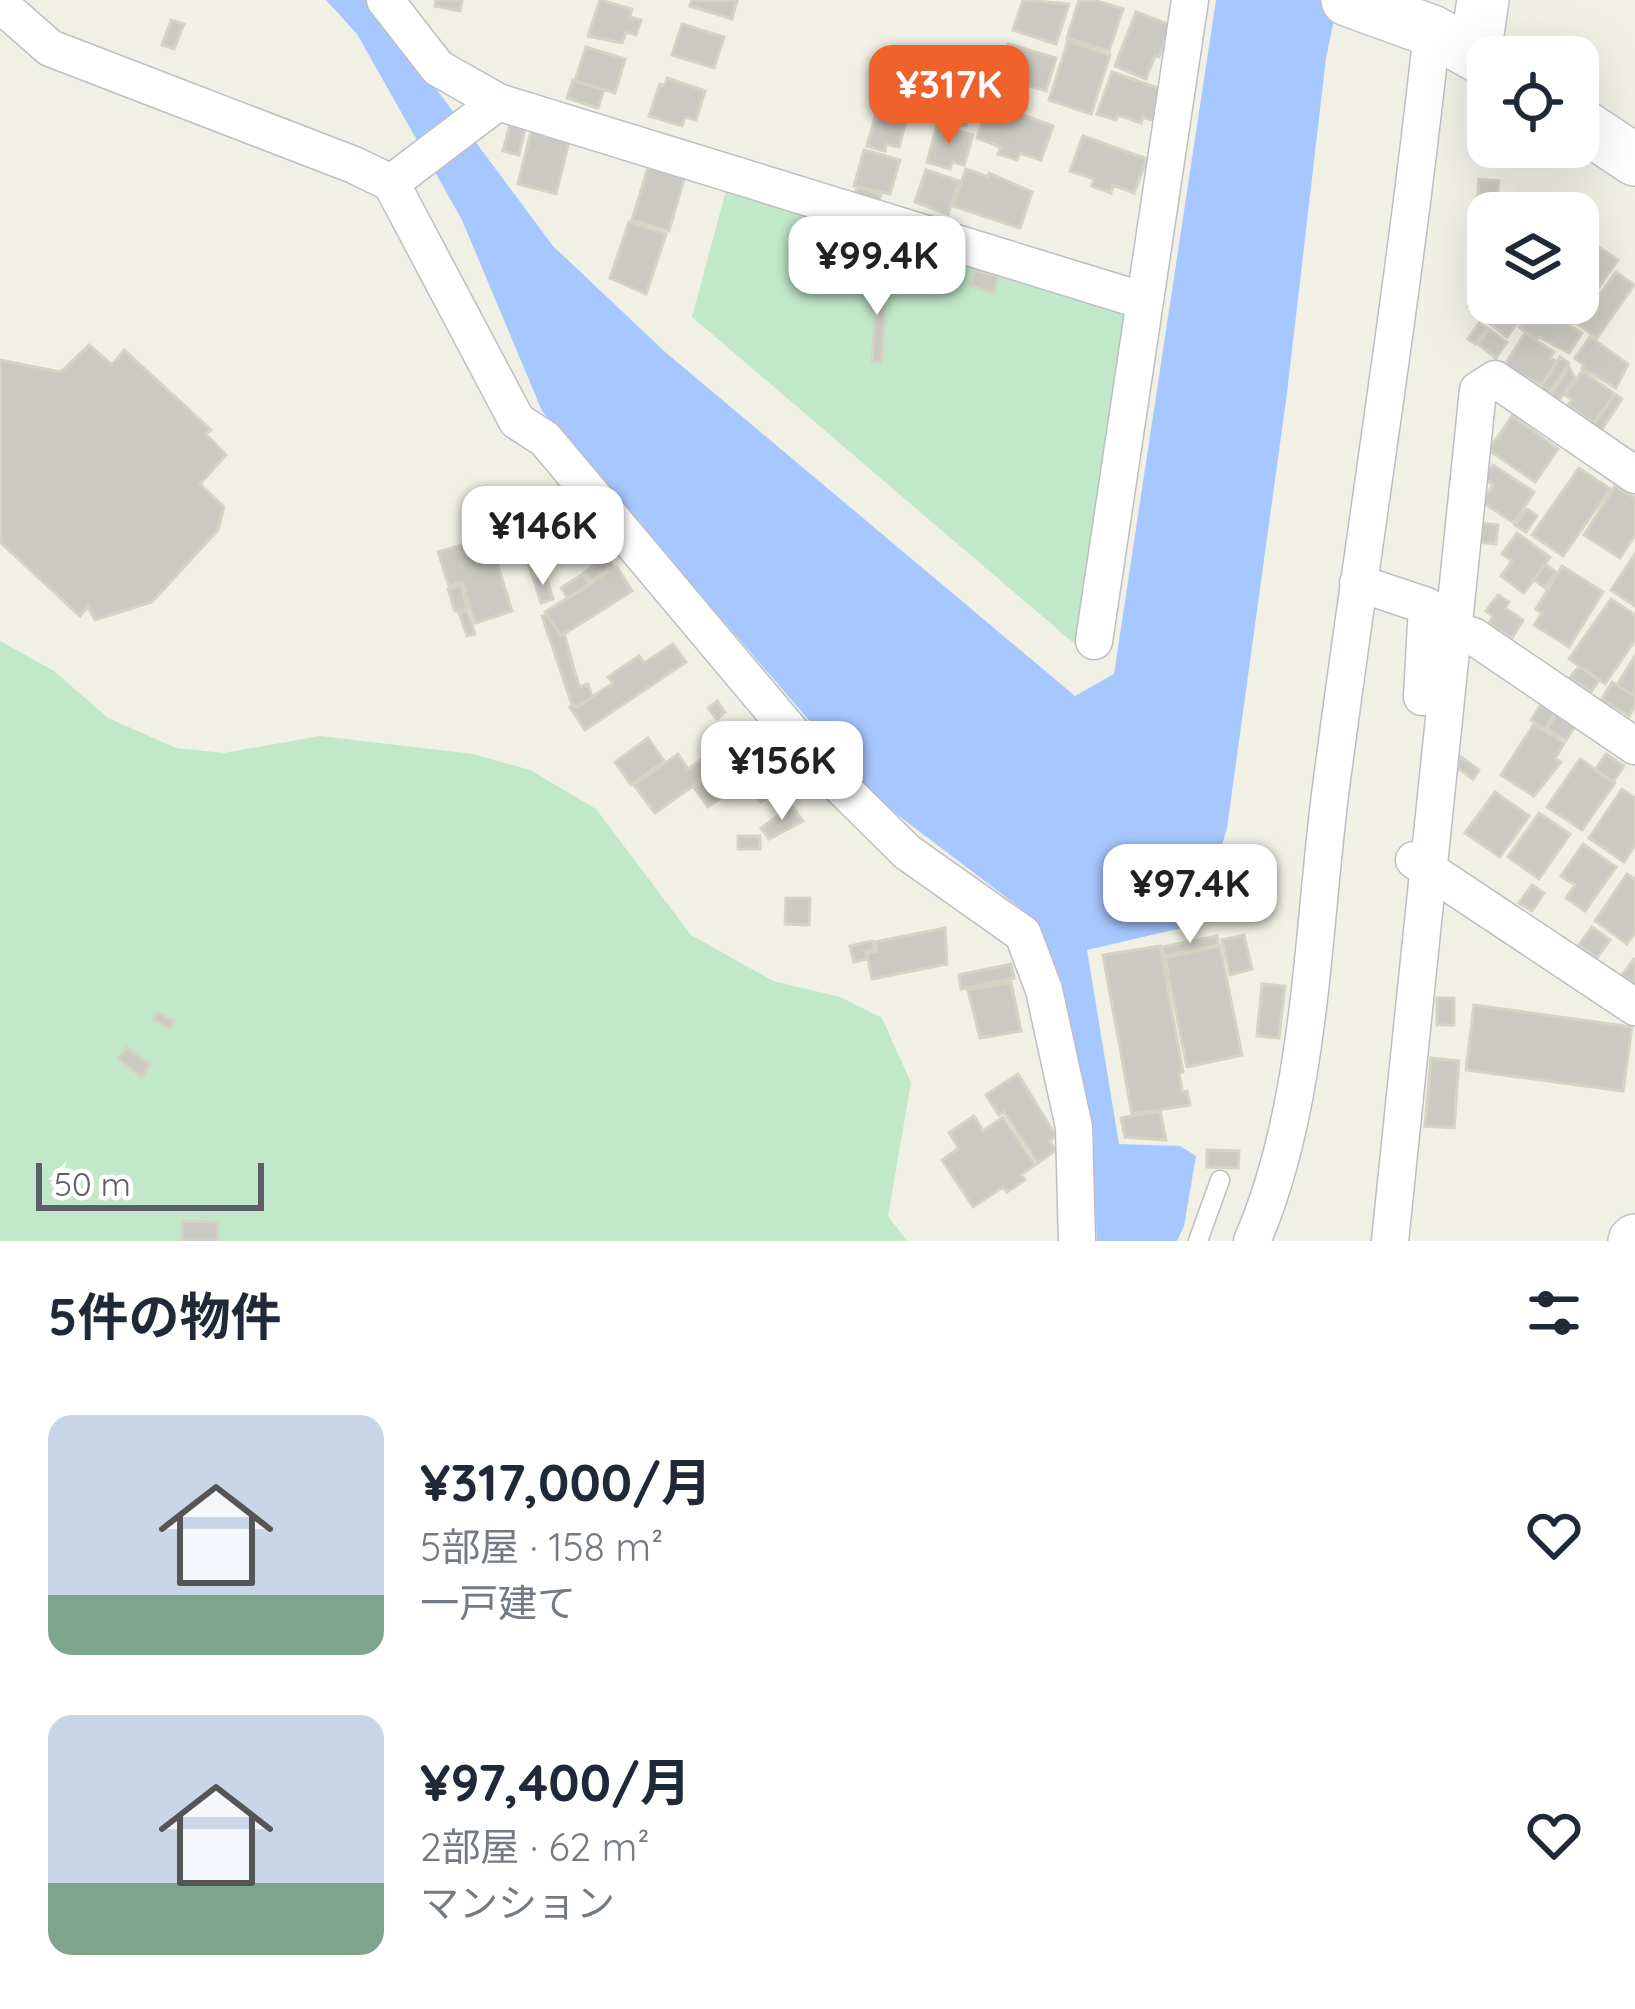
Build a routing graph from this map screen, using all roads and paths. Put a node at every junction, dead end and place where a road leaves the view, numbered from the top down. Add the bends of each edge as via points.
1 (386, 0) edge
2 (1189, 0) edge
3 (1483, 0) edge
4 (0, 4) edge
5 (1428, 27) edge
6 (484, 113) junction
7 (1599, 136) edge
8 (1635, 160) edge
9 (391, 183) junction
10 (1144, 301) junction
11 (1635, 476) edge
12 (1358, 583) junction
13 (1452, 630) junction
14 (1094, 640) dead end
15 (1635, 746) edge
16 (1429, 871) junction
17 (1635, 1007) edge
18 (1220, 1180) dead end
19 (1202, 1232) edge
20 (1077, 1241) edge
21 (1252, 1241) edge
22 (1390, 1241) edge

1 - 6 street
2 - 10 street
3 - 5 street
4 - 9 street via 50,48
5 - 12 street via 1404,266
6 - 9 street
6 - 10 street
7 - 8 street
9 - 20 street via 517,422 545,439 869,817 1023,934 1074,1127
10 - 14 street
11 - 13 street via 1495,379 1478,390
12 - 16 street via 1427,606 1414,861
12 - 21 street via 1298,1067 1271,1196
13 - 15 street via 1473,636
13 - 16 street
16 - 17 street
16 - 22 street
18 - 19 lane

